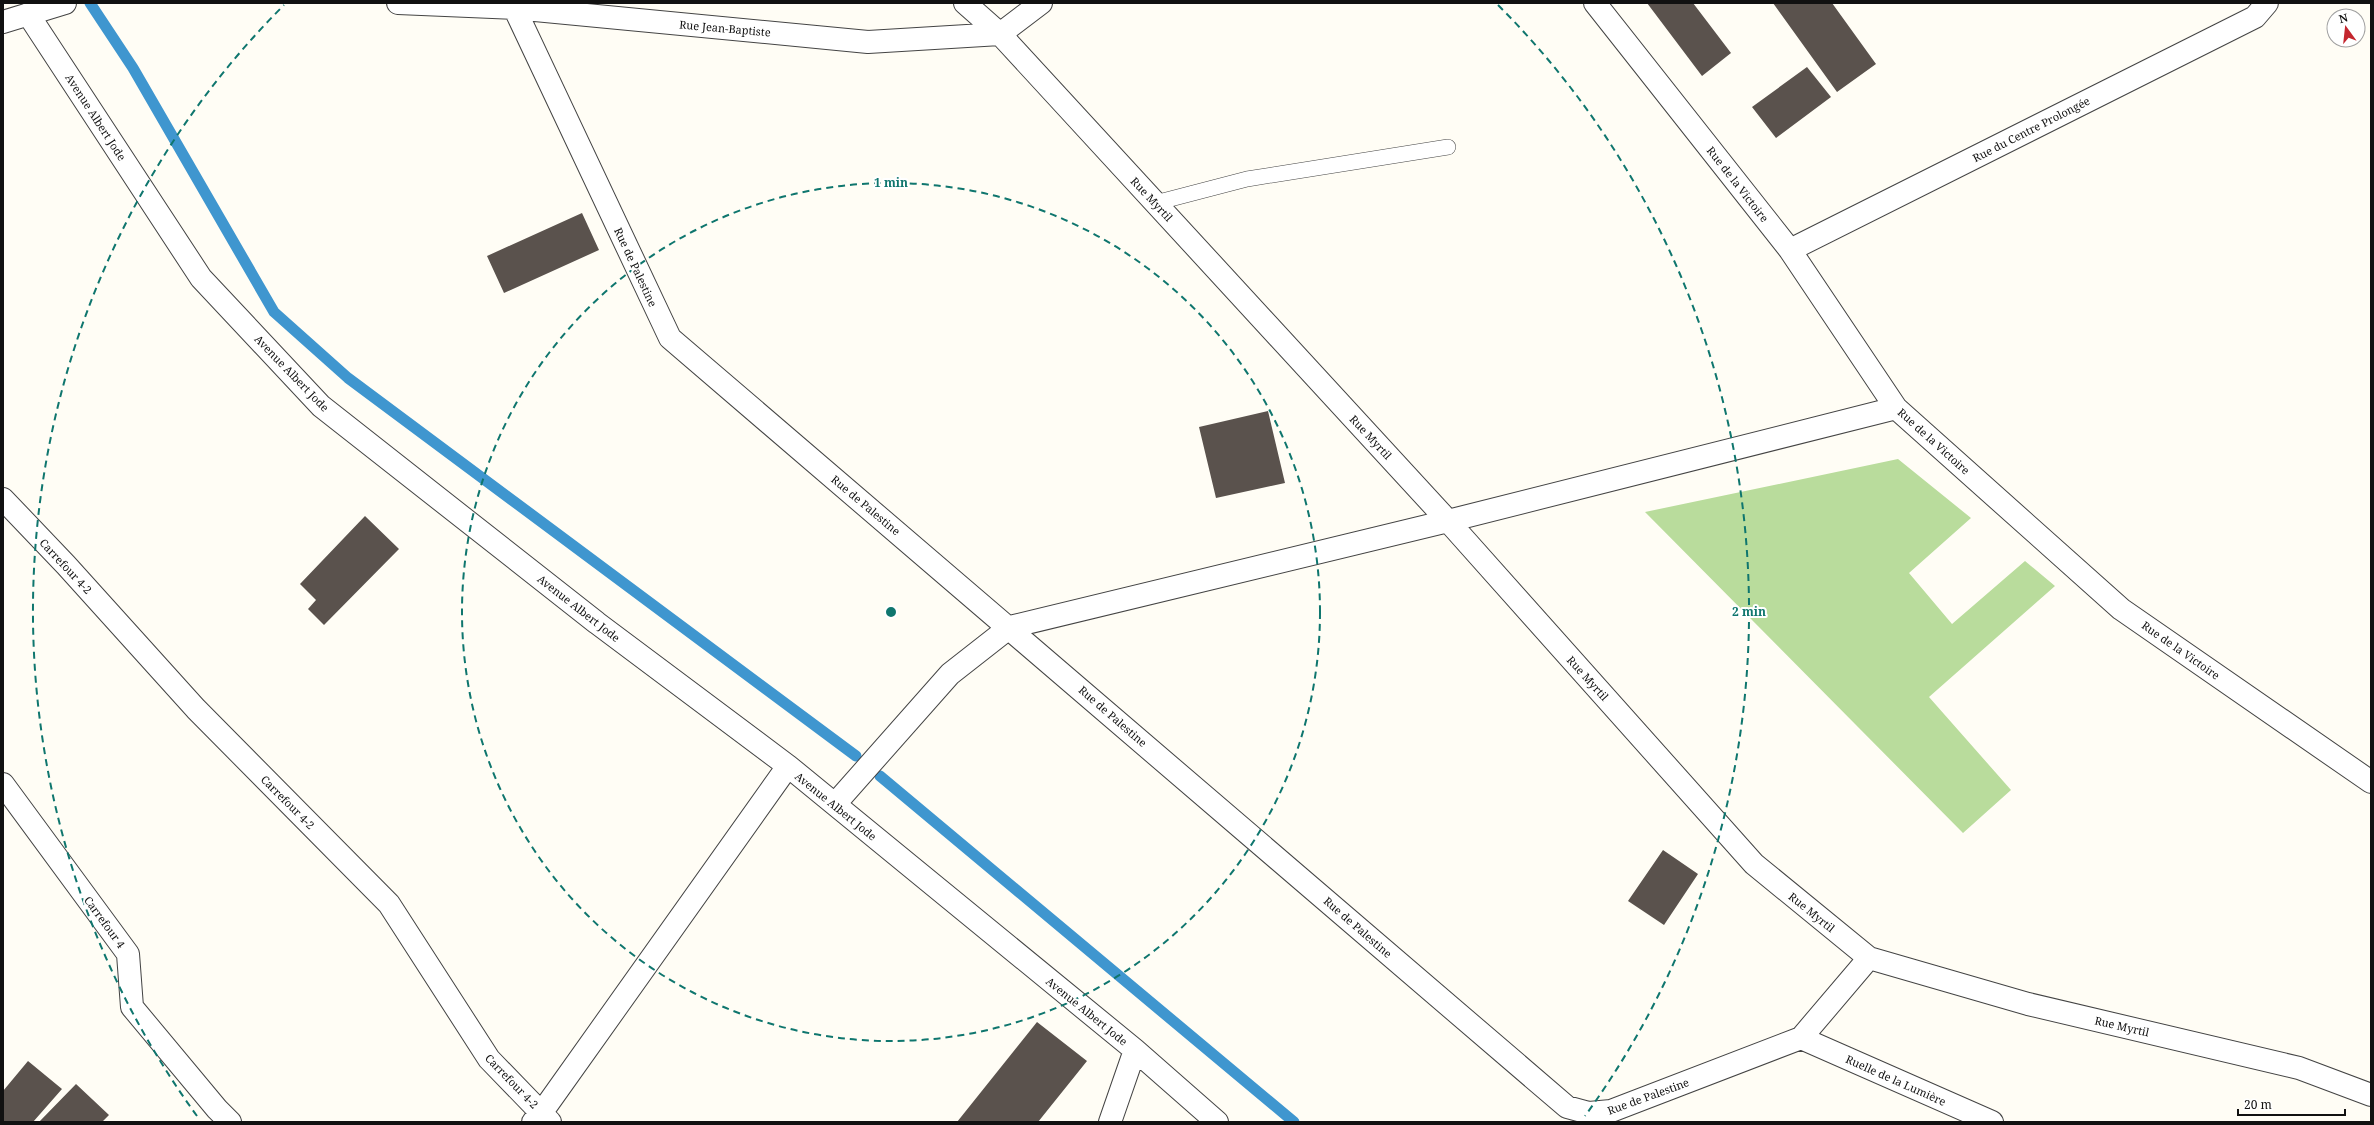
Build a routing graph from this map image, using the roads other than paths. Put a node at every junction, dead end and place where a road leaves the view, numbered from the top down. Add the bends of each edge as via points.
1 (63, 3) edge
2 (398, 3) edge
3 (965, 3) edge
4 (1041, 3) edge
5 (1595, 3) edge
6 (2268, 3) edge
7 (513, 6) edge
8 (28, 14) junction
9 (3, 22) edge
10 (1000, 34) junction
11 (1448, 147) dead end
12 (1155, 203) junction
13 (1790, 250) junction
14 (1896, 408) junction
15 (3, 499) edge
16 (1448, 521) junction
17 (1010, 628) junction
18 (788, 766) junction
19 (2371, 782) edge
20 (3, 784) edge
21 (835, 804) junction
22 (1868, 958) junction
23 (1801, 1038) junction
24 (1135, 1050) junction
25 (2371, 1095) edge
26 (542, 1119) edge
27 (230, 1122) edge
28 (1110, 1122) edge
29 (1217, 1122) edge
30 (1992, 1122) edge

1 - 8 street
2 - 7 street, Rue Jean-Baptiste
3 - 10 street, Rue Myrtil
4 - 10 street
5 - 13 street, Rue de la Victoire
6 - 13 street, Rue du Centre Prolongée via 2255,17
7 - 10 street, Rue Jean-Baptiste via 868,42
7 - 17 street, Rue de Palestine via 670,338
8 - 9 street
8 - 18 street, Avenue Albert Jode via 202,278 321,406 597,623
10 - 12 street, Rue Myrtil
11 - 12 lane via 1247,179
12 - 16 street, Rue Myrtil
13 - 14 street, Rue de la Victoire
14 - 16 street
14 - 19 street, Rue de la Victoire via 2121,609
15 - 26 street, Carrefour 4-2 via 196,709 389,904 489,1059
16 - 17 street
16 - 22 street, Rue Myrtil via 1754,864
17 - 21 street via 950,674
17 - 23 street, Rue de Palestine via 1567,1107 1590,1113 1611,1111
18 - 21 street, Avenue Albert Jode
18 - 26 street
20 - 27 street, Carrefour 4 via 128,954 132,1007
21 - 24 street, Avenue Albert Jode
22 - 23 street, Rue de Palestine
22 - 25 street, Rue Myrtil via 2028,1004 2299,1068
23 - 30 street, Ruelle de la Lumière
24 - 28 street
24 - 29 street, Avenue Albert Jode

